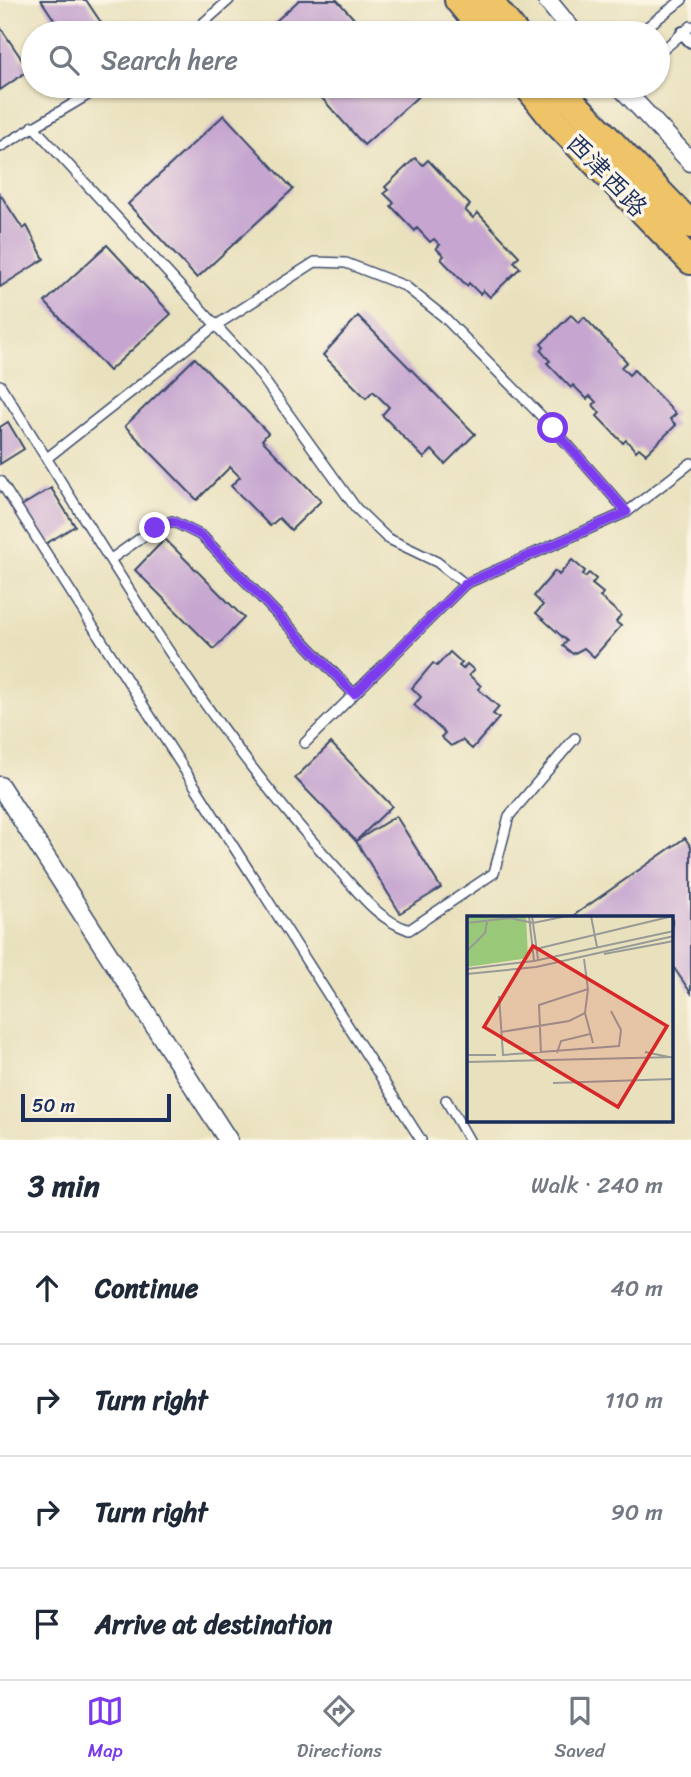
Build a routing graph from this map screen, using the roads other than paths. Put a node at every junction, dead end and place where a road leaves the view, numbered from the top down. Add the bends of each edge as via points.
1 (229, 0) edge
2 (458, 0) edge
3 (488, 0) edge
4 (547, 0) edge
5 (682, 0) edge
6 (205, 21) edge
7 (475, 21) edge
8 (505, 21) edge
9 (565, 21) edge
10 (655, 21) edge
11 (688, 33) edge
12 (670, 46) edge
13 (82, 98) edge
14 (537, 98) edge
15 (569, 98) edge
16 (631, 98) edge
17 (33, 126) junction
18 (0, 147) edge
19 (691, 162) edge
20 (691, 225) edge
21 (691, 261) edge
22 (215, 326) junction
23 (0, 385) edge
24 (47, 458) junction
25 (691, 464) edge
26 (0, 481) edge
27 (627, 512) junction
28 (111, 559) junction
29 (465, 584) junction
30 (354, 694) junction
31 (575, 738) dead end
32 (305, 743) dead end
33 (0, 786) edge
34 (446, 1100) dead end
35 (228, 1140) edge
36 (421, 1140) edge
37 (469, 1140) edge

1 - 6 lane
2 - 7 main road
3 - 8 main road
4 - 9 street
5 - 10 lane
11 - 12 lane
13 - 17 lane
14 - 21 main road, 西津西路
15 - 20 main road, 西津西路
16 - 19 street
17 - 18 lane
17 - 22 lane
22 - 24 lane
22 - 27 lane via 315,262 346,263 405,286 462,335
22 - 29 lane via 256,369 356,508 387,538 436,562
23 - 24 lane
24 - 28 lane
25 - 27 lane
26 - 36 lane
27 - 29 lane
28 - 30 lane via 172,521 202,536
28 - 31 lane via 201,698 308,837 386,922 409,930 494,873 509,816
29 - 30 lane
30 - 32 lane
33 - 35 street
34 - 37 lane

